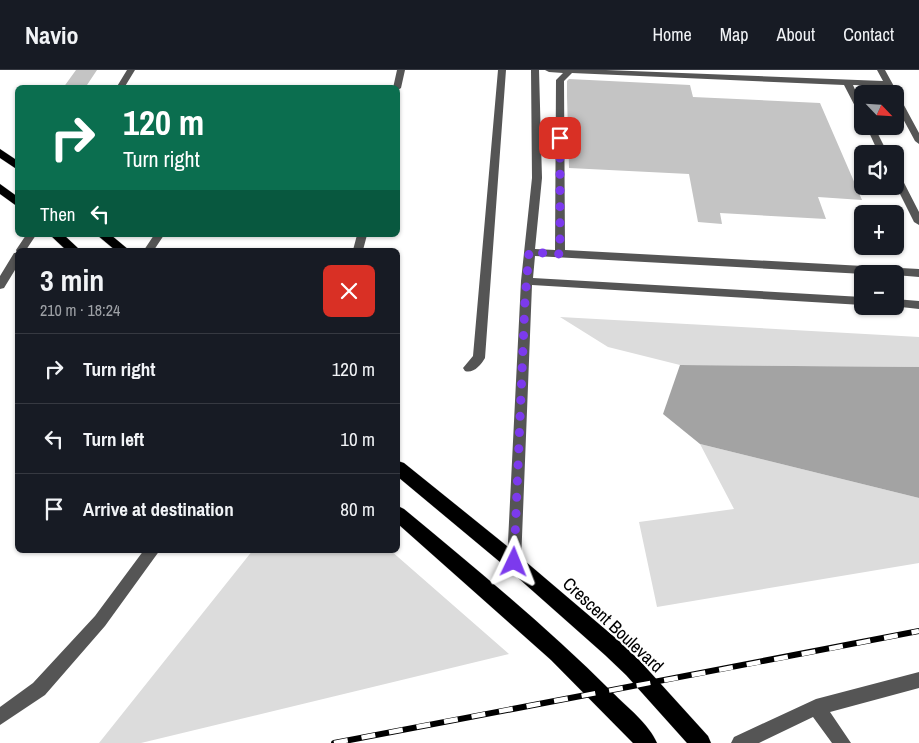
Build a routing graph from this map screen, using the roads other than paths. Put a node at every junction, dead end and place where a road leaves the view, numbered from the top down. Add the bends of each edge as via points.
1 (131, 70) edge
2 (401, 70) edge
3 (502, 70) edge
4 (535, 70) edge
5 (549, 70) edge
6 (881, 70) edge
7 (570, 71) edge
8 (847, 82) junction
9 (888, 84) joint
10 (122, 85) edge
11 (398, 85) edge
12 (854, 96) edge
13 (904, 113) edge
14 (919, 140) edge
15 (0, 152) edge
16 (15, 164) edge
17 (0, 188) edge
18 (904, 193) edge
19 (15, 200) edge
20 (919, 222) edge
21 (29, 237) edge
22 (58, 237) edge
23 (106, 237) edge
24 (22, 248) edge
25 (72, 248) edge
26 (120, 248) edge
27 (529, 252) junction
28 (560, 254) junction
29 (15, 259) edge
30 (4, 271) edge
31 (919, 274) edge
32 (526, 282) junction
33 (0, 285) edge
34 (854, 301) edge
35 (904, 304) edge
36 (919, 305) edge
37 (470, 368) dead end
38 (400, 470) edge
39 (400, 516) edge
40 (151, 553) edge
41 (514, 562) junction
42 (919, 680) edge
43 (816, 707) junction
44 (0, 717) edge
45 (742, 742) edge
46 (647, 743) edge
47 (701, 743) edge
48 (842, 743) edge

1 - 10 street
2 - 11 street
3 - 37 street via 479,358
4 - 27 street via 536,178
5 - 7 street
6 - 9 street
7 - 8 street
7 - 28 street via 560,80
8 - 9 street
8 - 12 street
13 - 14 street
15 - 16 highway
17 - 19 highway
18 - 20 street
21 - 24 street
22 - 25 highway
23 - 26 highway
27 - 28 street
27 - 32 street
28 - 31 street
29 - 30 street
30 - 33 street
32 - 34 street
32 - 41 street
35 - 36 street
38 - 41 highway, Crescent Boulevard
39 - 46 highway via 499,600 612,704
40 - 44 street via 100,621 39,689
41 - 47 highway, Crescent Boulevard via 634,668
42 - 43 street
43 - 45 street
43 - 48 street

